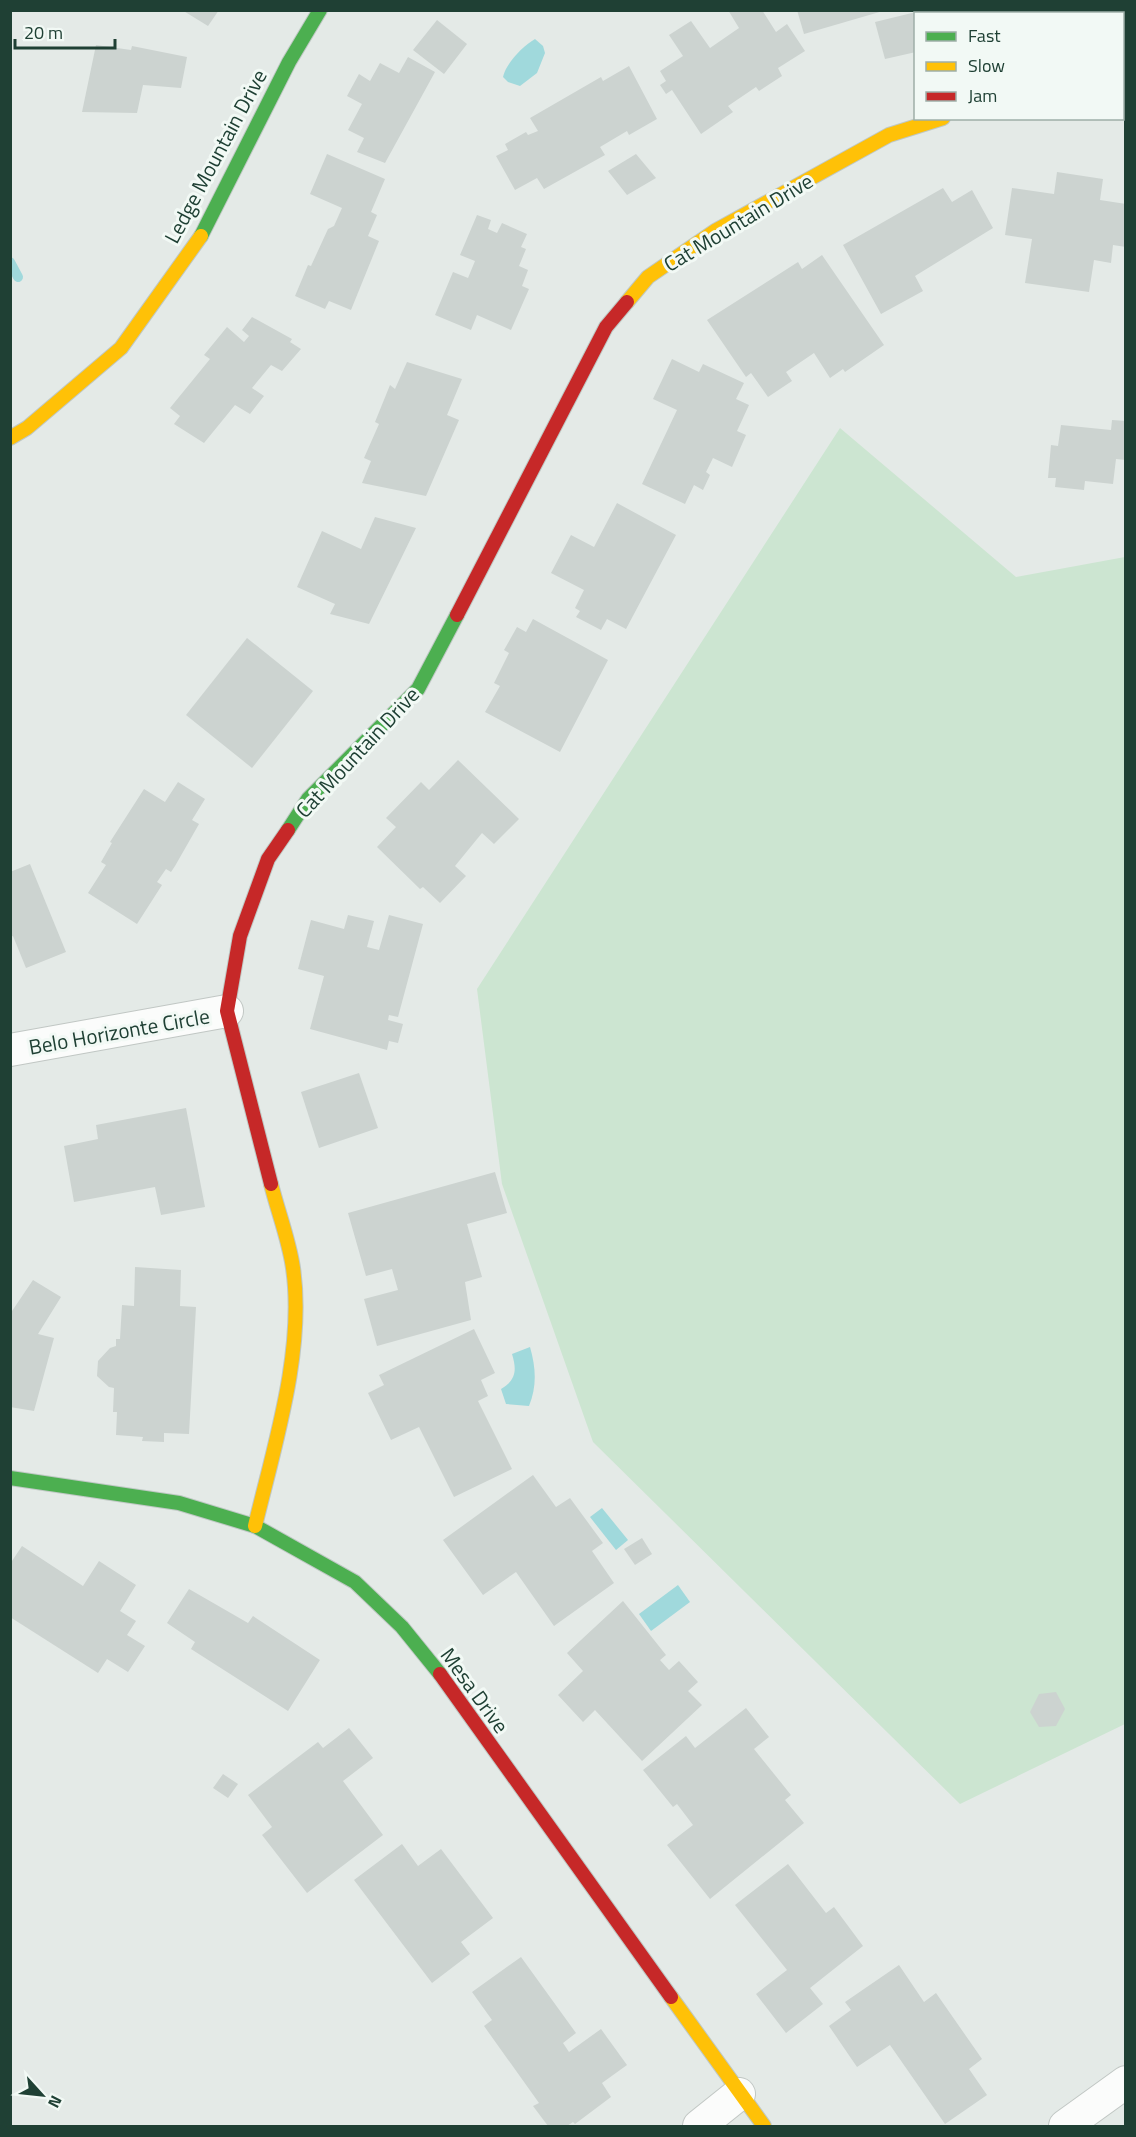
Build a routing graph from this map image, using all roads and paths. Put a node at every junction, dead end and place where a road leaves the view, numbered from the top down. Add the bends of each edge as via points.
1 (320, 10) edge
2 (937, 120) edge
3 (10, 438) edge
4 (227, 1011) junction
5 (10, 1050) edge
6 (10, 1478) edge
7 (255, 1526) junction
8 (1125, 2082) edge
9 (740, 2094) junction
10 (699, 2127) edge
11 (764, 2127) edge
12 (1065, 2127) edge

1 - 3 street, Ledge Mountain Drive via 289,62 200,238 121,348
2 - 4 street, Cat Mountain Drive via 889,135 715,231 648,278 606,327 418,689 308,799 268,859 240,936
4 - 5 street, Belo Horizonte Circle
4 - 7 street, Cat Mountain Drive via 293,1269 294,1336 286,1398
6 - 7 street, Mesa Drive via 179,1503
7 - 9 street, Mesa Drive via 355,1582 402,1627
8 - 12 street
9 - 10 street
9 - 11 street, Mesa Drive

